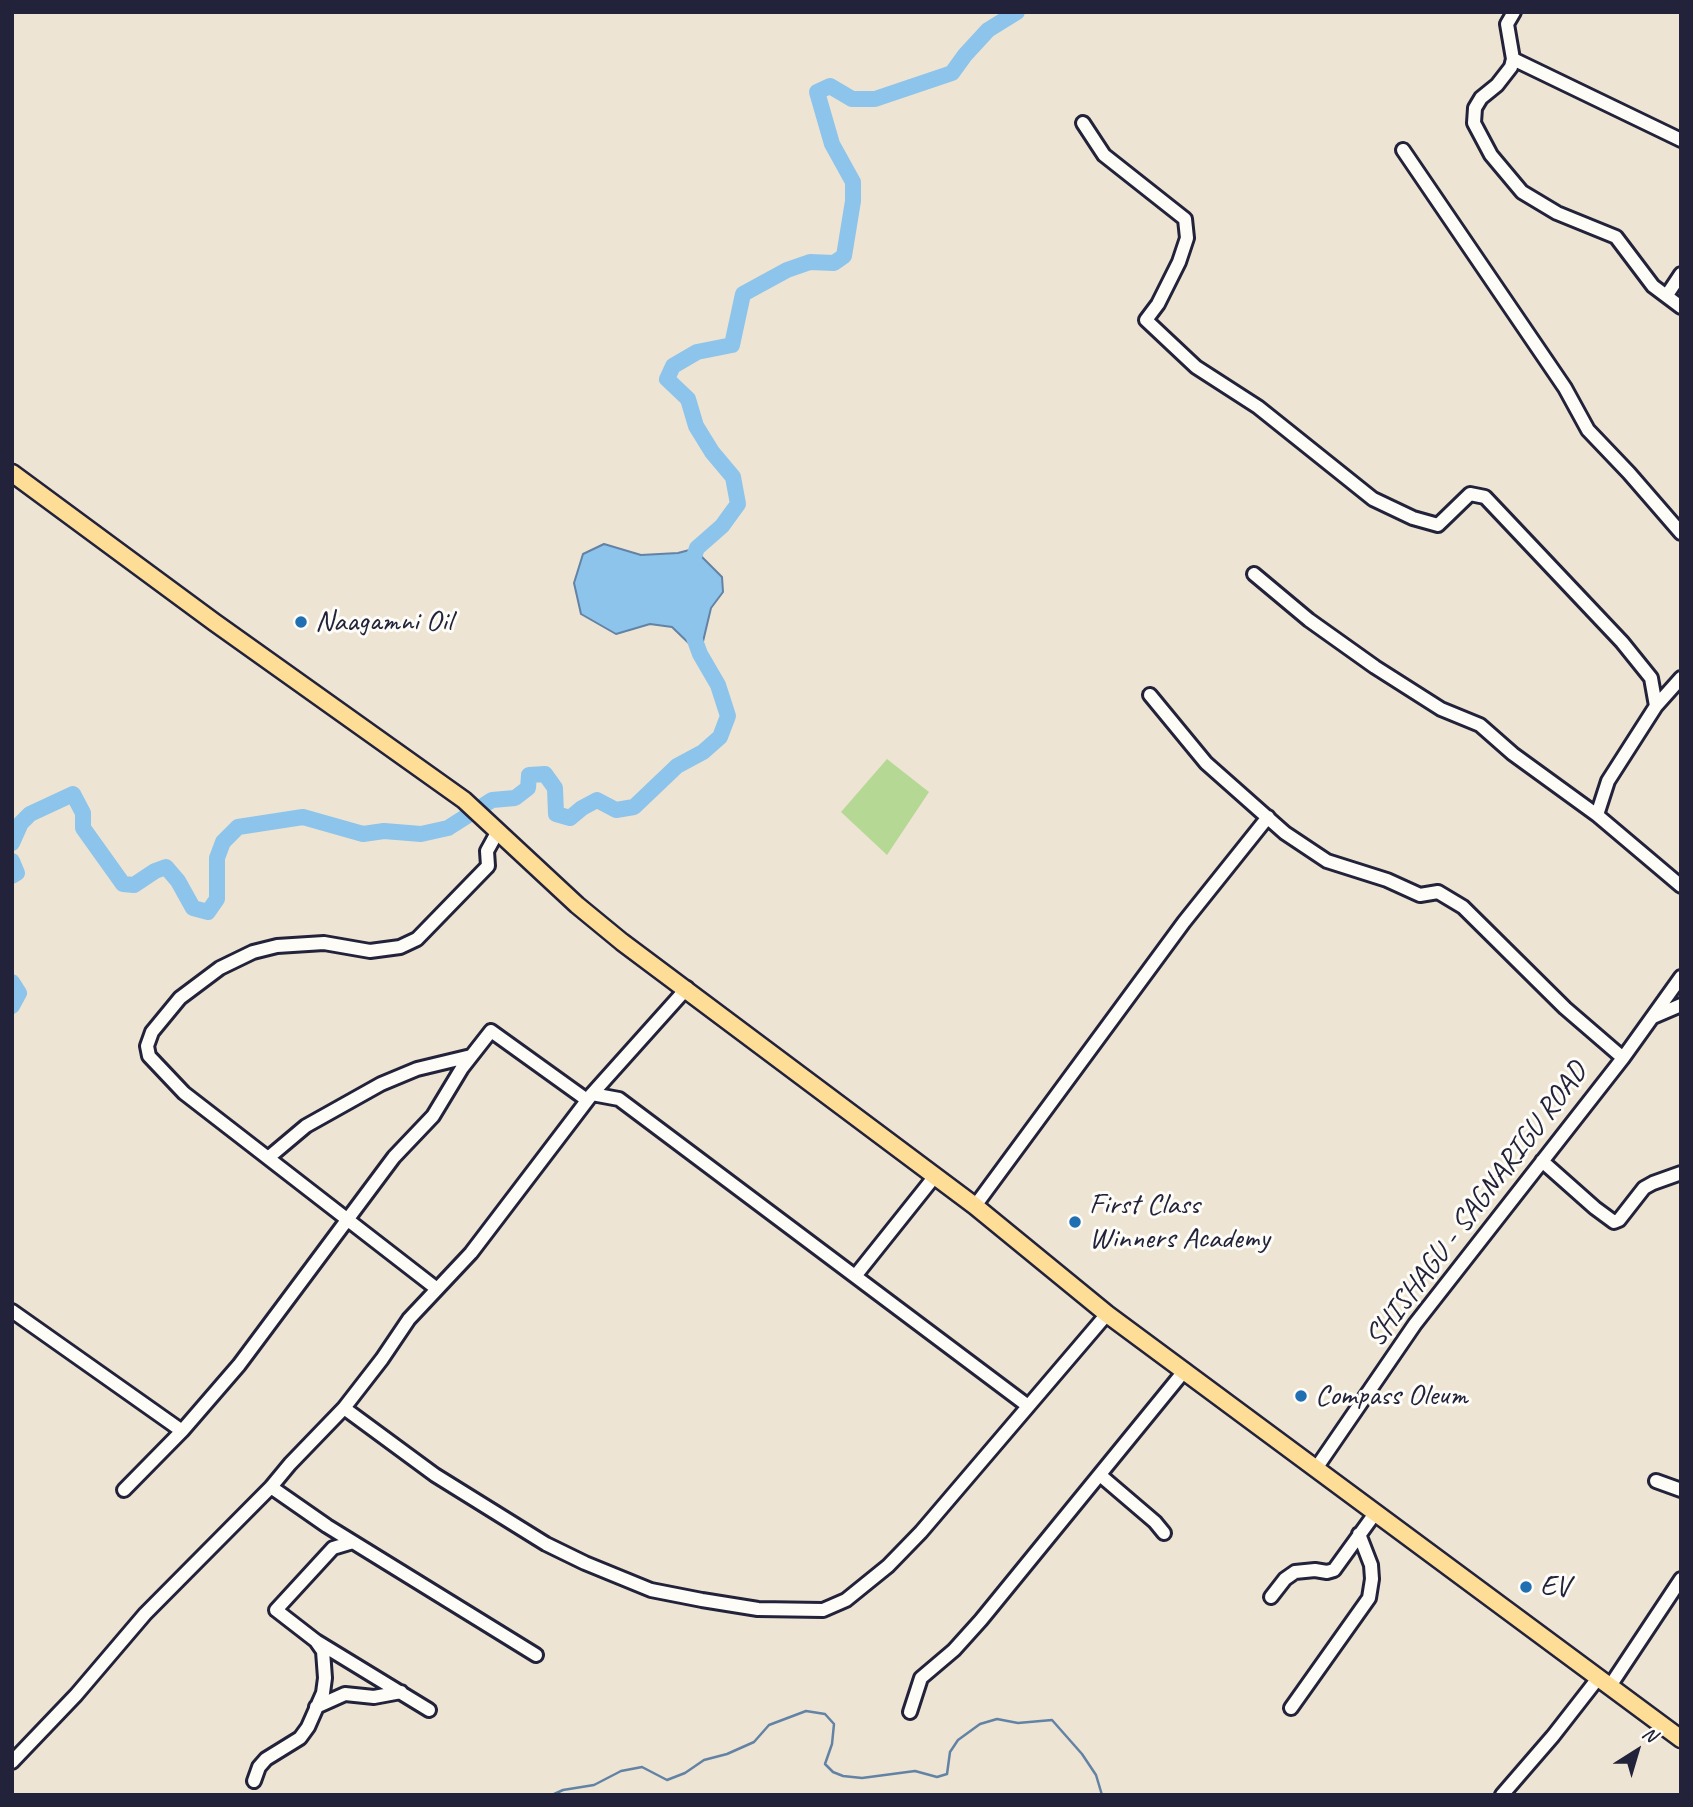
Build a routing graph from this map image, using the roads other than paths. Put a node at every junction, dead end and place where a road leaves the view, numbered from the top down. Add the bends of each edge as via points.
1 (1514, 12) edge
2 (1513, 59) junction
3 (1083, 123) dead end
4 (1681, 140) edge
5 (1403, 150) dead end
6 (1681, 274) edge
7 (1667, 295) junction
8 (1681, 307) edge
9 (12, 473) edge
10 (1681, 533) edge
11 (1254, 574) dead end
12 (1681, 678) edge
13 (1150, 695) dead end
14 (1656, 706) junction
15 (1597, 815) junction
16 (1268, 817) junction
17 (498, 831) junction
18 (1681, 886) edge
19 (1681, 977) edge
20 (687, 988) junction
21 (1678, 1010) edge
22 (1652, 1017) junction
23 (471, 1056) junction
24 (1623, 1058) junction
25 (610, 1076) junction
26 (590, 1097) junction
27 (619, 1099) junction
28 (268, 1158) junction
29 (1542, 1161) junction
30 (1681, 1173) edge
31 (935, 1176) junction
32 (975, 1206) junction
33 (347, 1222) junction
34 (856, 1275) junction
35 (437, 1289) junction
36 (12, 1311) edge
37 (1107, 1314) junction
38 (1185, 1370) junction
39 (1028, 1406) junction
40 (344, 1408) junction
41 (182, 1431) junction
42 (1317, 1467) junction
43 (1100, 1475) junction
44 (1656, 1481) dead end
45 (271, 1487) junction
46 (124, 1490) dead end
47 (1681, 1490) edge
48 (1376, 1512) junction
49 (327, 1527) junction
50 (1164, 1533) dead end
51 (1359, 1534) junction
52 (353, 1542) junction
53 (333, 1548) junction
54 (1681, 1579) edge
55 (1271, 1597) dead end
56 (316, 1641) junction
57 (536, 1654) dead end
58 (1605, 1681) junction
59 (401, 1692) junction
60 (316, 1707) junction
61 (1292, 1708) dead end
62 (429, 1710) dead end
63 (910, 1712) dead end
64 (1681, 1739) edge
65 (12, 1762) edge
66 (254, 1782) dead end
67 (1502, 1795) edge

1 - 2 street via 1507,24
2 - 4 street
2 - 7 street via 1475,108 1474,123 1491,155 1522,192 1557,214 1616,237 1653,286
3 - 14 street via 1104,155 1185,219 1188,238 1179,262 1146,320 1196,366 1258,407 1373,499 1438,525 1470,494 1485,497 1622,642 1651,678
5 - 10 street via 1565,388 1588,430
6 - 7 street
7 - 8 street
9 - 17 main road via 464,800
11 - 15 street via 1375,667 1441,709 1479,725
12 - 14 street
13 - 16 street via 1206,763
14 - 15 street via 1608,781
15 - 18 street
16 - 24 street via 1327,861 1420,895 1438,892 1463,907
16 - 32 street via 1167,943
17 - 20 main road via 577,905
17 - 28 street via 487,851 488,866 417,939 400,947 370,951 324,943 253,951 220,968 180,998 152,1032 149,1056 162,1072
19 - 22 street, SHISHAGU - SAGNARIGU ROAD
20 - 25 street
20 - 31 main road
21 - 22 street
22 - 24 street, SHISHAGU - SAGNARIGU ROAD
23 - 26 street via 491,1031
23 - 28 street via 417,1069 381,1084 306,1126
23 - 33 street via 433,1116 394,1157
24 - 29 street, SHISHAGU - SAGNARIGU ROAD
25 - 26 street
25 - 27 street
26 - 27 street
26 - 35 street via 471,1253
27 - 34 street
28 - 33 street
29 - 30 street via 1614,1222 1644,1188
29 - 42 street, SHISHAGU - SAGNARIGU ROAD via 1415,1324
31 - 32 main road
31 - 34 street
32 - 37 main road
33 - 35 street
33 - 41 street via 239,1365
34 - 39 street
35 - 40 street via 409,1319
36 - 41 street
37 - 38 main road
37 - 39 street
38 - 42 main road
38 - 43 street
39 - 40 street via 888,1566 846,1600 822,1610 795,1611 651,1590 585,1563 435,1475
40 - 45 street
41 - 46 street
42 - 48 main road
43 - 50 street
43 - 63 street via 981,1620 921,1678
44 - 47 street
45 - 49 street
45 - 65 street via 162,1596
48 - 51 street
48 - 58 main road
49 - 52 street
49 - 53 street
51 - 55 street via 1334,1570 1295,1572
51 - 61 street via 1371,1565 1369,1598
52 - 53 street
52 - 57 street
53 - 56 street via 276,1610
54 - 58 street
56 - 59 street
56 - 60 street via 323,1651 326,1678
58 - 64 main road
58 - 67 street
59 - 60 street via 371,1697 345,1694
59 - 62 street
60 - 66 street via 300,1738 265,1759

